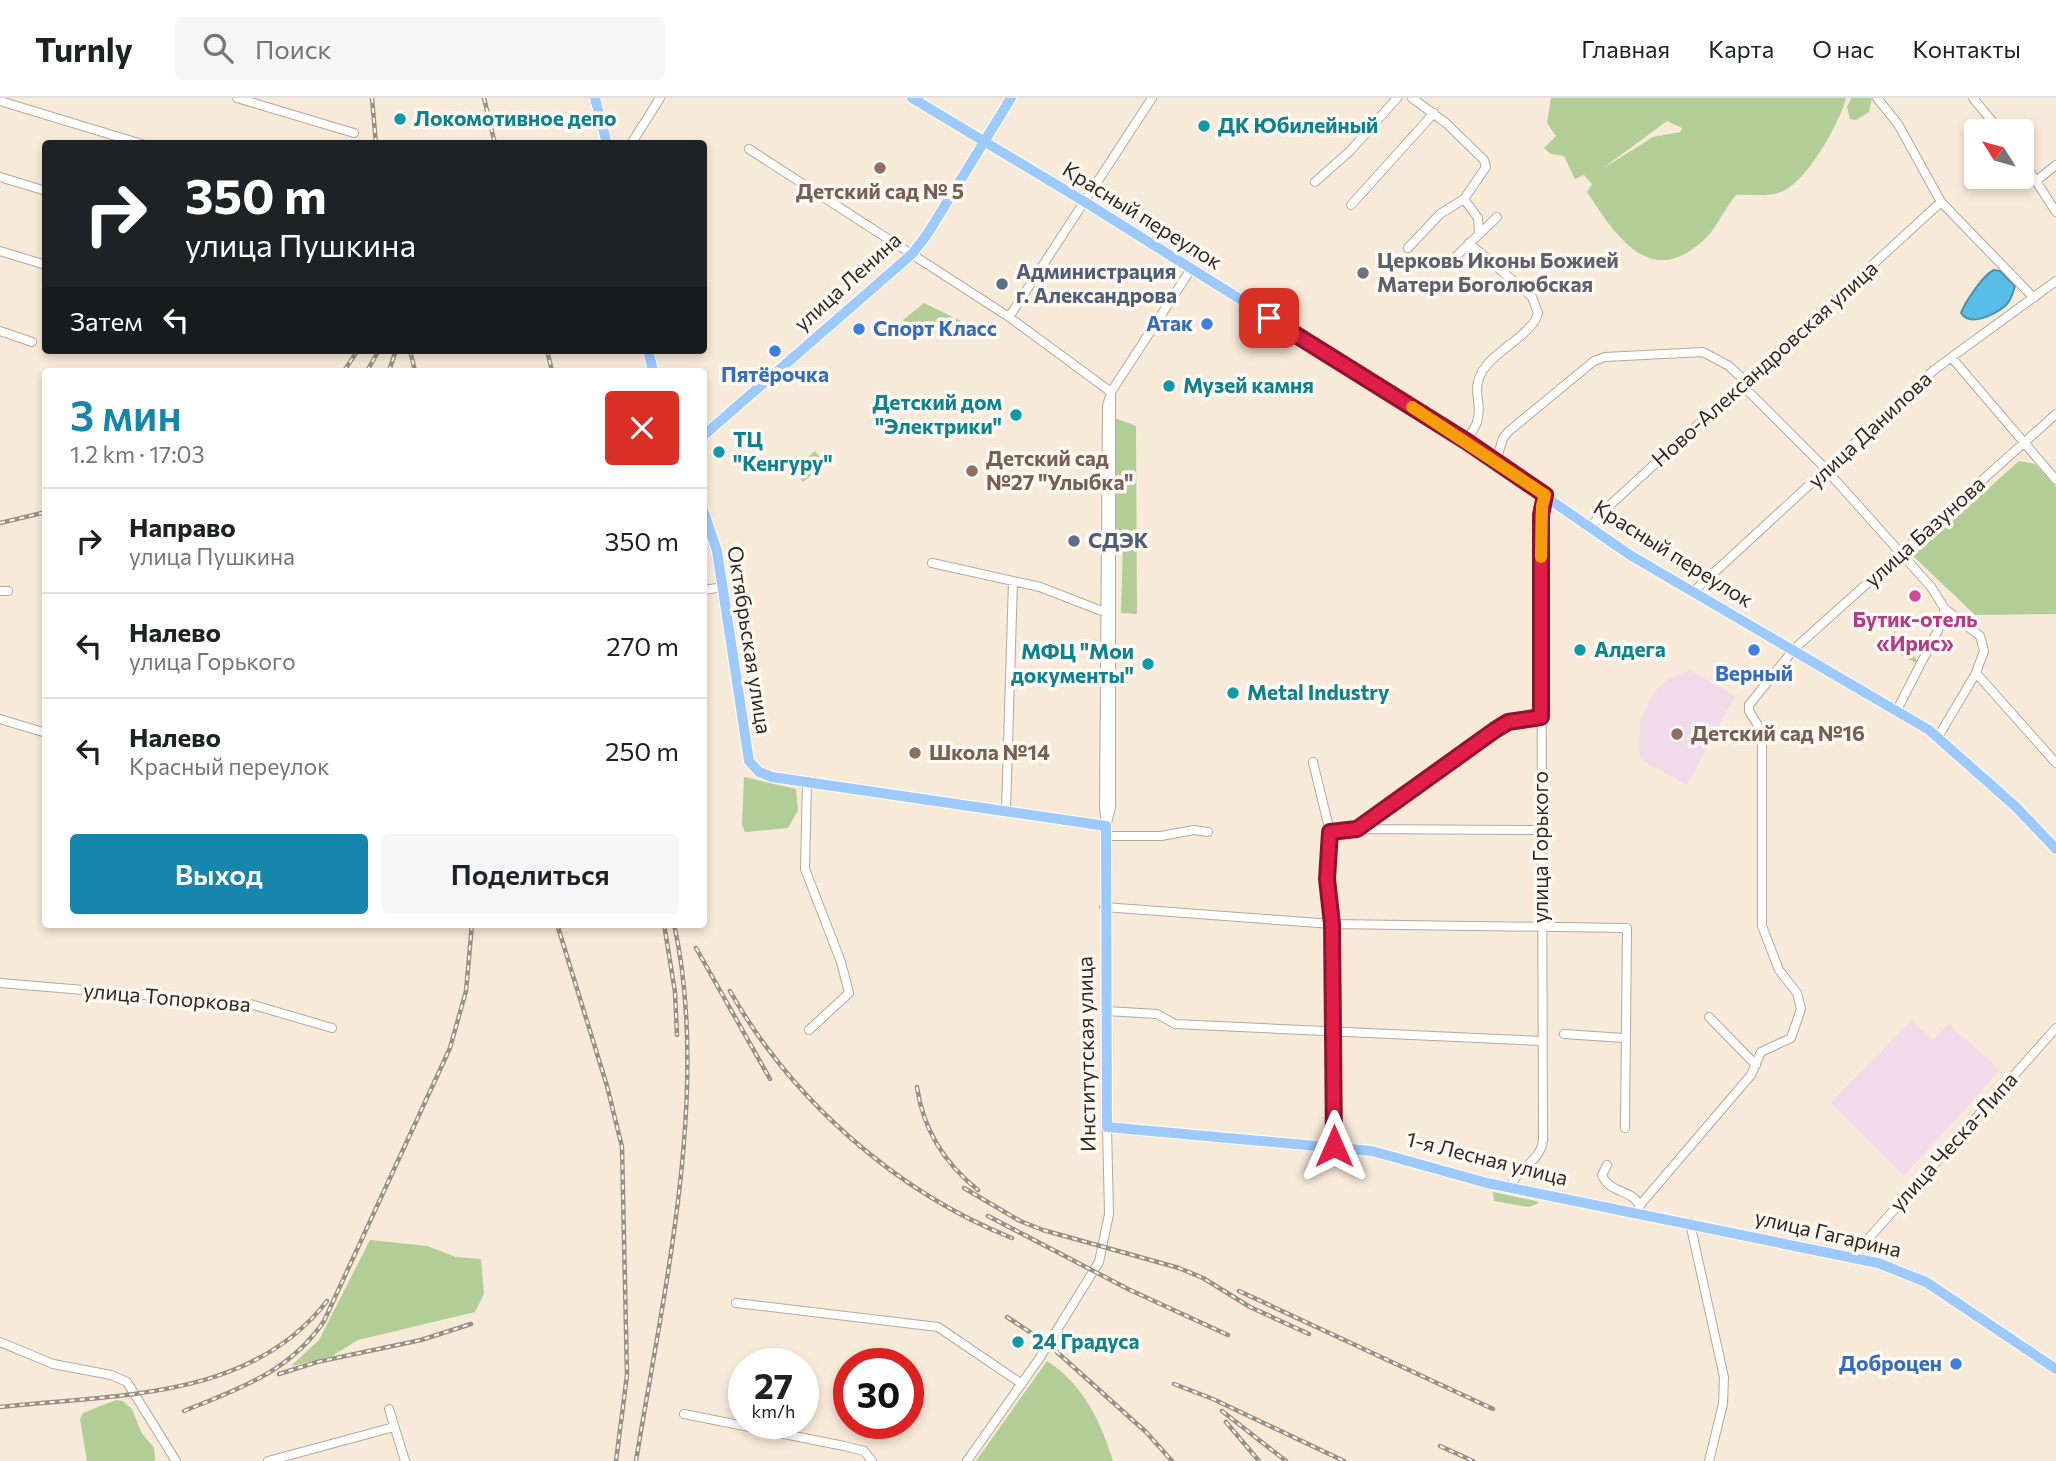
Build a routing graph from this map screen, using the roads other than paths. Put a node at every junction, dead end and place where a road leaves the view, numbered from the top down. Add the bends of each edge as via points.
1 (237, 98) edge
2 (595, 98) edge
3 (660, 98) edge
4 (912, 98) edge
5 (1011, 98) edge
6 (1152, 98) edge
7 (1397, 98) edge
8 (1412, 98) edge
9 (1877, 98) edge
10 (1973, 98) edge
11 (0, 102) edge
12 (1434, 113) junction
13 (1990, 119) edge
14 (354, 133) dead end
15 (128, 140) edge
16 (606, 140) edge
17 (634, 140) edge
18 (984, 142) junction
19 (749, 149) dead end
20 (2056, 165) edge
21 (0, 177) edge
22 (2034, 178) edge
23 (2036, 181) junction
24 (1315, 182) dead end
25 (42, 190) edge
26 (1464, 199) junction
27 (1085, 202) junction
28 (1941, 202) junction
29 (1352, 205) dead end
30 (2056, 212) edge
31 (1497, 217) dead end
32 (1479, 234) junction
33 (1469, 243) junction
34 (1408, 248) dead end
35 (0, 251) edge
36 (912, 254) junction
37 (42, 264) edge
38 (1447, 265) dead end
39 (1191, 269) junction
40 (2056, 281) edge
41 (2034, 298) junction
42 (1009, 317) junction
43 (0, 331) edge
44 (32, 342) dead end
45 (1952, 358) junction
46 (1743, 383) junction
47 (1111, 392) junction
48 (2056, 414) edge
49 (707, 432) edge
50 (1466, 441) junction
51 (2024, 443) junction
52 (1496, 461) junction
53 (1827, 471) junction
54 (2056, 480) edge
55 (1545, 495) junction
56 (707, 521) edge
57 (1590, 527) junction
58 (1902, 554) junction
59 (932, 563) dead end
60 (1013, 581) junction
61 (723, 587) junction
62 (707, 590) edge
63 (1693, 592) junction
64 (1945, 609) junction
65 (1109, 613) junction
66 (1794, 649) junction
67 (1976, 673) junction
68 (1897, 710) junction
69 (1541, 717) junction
70 (0, 719) edge
71 (42, 732) edge
72 (1938, 737) junction
73 (1313, 762) dead end
74 (2056, 763) edge
75 (807, 781) junction
76 (1006, 810) junction
77 (1357, 829) junction
78 (1541, 830) junction
79 (1106, 831) junction
80 (1208, 832) dead end
81 (1330, 832) junction
82 (2056, 849) edge
83 (1104, 907) junction
84 (1332, 924) junction
85 (1541, 929) junction
86 (0, 983) edge
87 (1106, 1011) junction
88 (1709, 1017) dead end
89 (332, 1028) dead end
90 (2056, 1028) edge
91 (809, 1030) dead end
92 (1333, 1033) junction
93 (1564, 1034) dead end
94 (1624, 1038) junction
95 (1542, 1041) junction
96 (1756, 1065) junction
97 (1107, 1127) junction
98 (1625, 1128) dead end
99 (1334, 1146) junction
100 (1607, 1164) dead end
101 (1510, 1188) junction
102 (1606, 1207) joint
103 (1639, 1209) junction
104 (1689, 1223) junction
105 (1852, 1257) junction
106 (736, 1303) dead end
107 (0, 1342) edge
108 (2056, 1369) edge
109 (1022, 1384) junction
110 (389, 1409) dead end
111 (684, 1414) dead end
112 (394, 1427) junction
113 (176, 1461) edge
114 (268, 1461) edge
115 (405, 1461) edge
116 (872, 1461) edge
117 (967, 1461) edge
118 (1709, 1461) edge

1 - 14 street
2 - 16 main road
3 - 17 street
4 - 18 main road, Красный переулок
5 - 18 main road, улица Ленина
6 - 27 street
7 - 24 street
8 - 12 street
9 - 28 street via 1898,124
10 - 13 street
11 - 15 street
12 - 26 street via 1484,160 1484,174
12 - 29 street
18 - 27 main road, Красный переулок
18 - 36 main road, улица Ленина
19 - 36 street
20 - 23 street
21 - 25 street
22 - 23 street
23 - 30 street
26 - 32 street via 1478,218
26 - 34 street via 1440,214
27 - 39 main road, Красный переулок
27 - 42 street
28 - 41 street
28 - 46 street, Ново-Александровская улица
31 - 32 street
32 - 33 street
33 - 38 street
33 - 50 street via 1532,297 1538,313 1531,328 1497,353 1478,378 1478,421
35 - 37 street
36 - 42 street
36 - 49 main road, улица Ленина
39 - 47 street, Институтская улица
39 - 50 main road, Красный переулок
40 - 41 street, улица Данилова
41 - 45 street, улица Данилова
42 - 47 street
43 - 44 street
45 - 51 street
45 - 53 street, улица Данилова
46 - 52 street via 1729,366 1703,352 1605,357 1509,430
46 - 53 street
46 - 57 street, Ново-Александровская улица
47 - 65 street, Институтская улица via 1107,406
48 - 51 street, улица Базунова
50 - 52 main road, Красный переулок
51 - 54 street
51 - 58 street, улица Базунова
52 - 55 main road, Красный переулок
53 - 58 street
53 - 63 street, улица Данилова
55 - 57 main road, Красный переулок
55 - 69 street, улица Горького via 1541,515
56 - 61 main road, Октябрьская улица
57 - 63 main road, Красный переулок
58 - 64 street
58 - 66 street, улица Базунова
59 - 60 street
60 - 65 street
60 - 76 street
61 - 62 street
61 - 75 main road, Октябрьская улица via 750,761 759,772
63 - 66 main road, Красный переулок
64 - 67 street via 1980,636 1984,651
64 - 68 street
65 - 79 street, Институтская улица
66 - 68 main road, Красный переулок
66 - 96 street, улица Базунова via 1749,705 1762,732 1762,926 1779,970 1799,998 1799,1023 1791,1038 1768,1046
67 - 72 street
67 - 74 street
68 - 72 main road, Красный переулок
69 - 77 street via 1508,722
69 - 78 street, улица Горького
70 - 71 street
72 - 82 main road, Красный переулок
73 - 81 street
75 - 76 main road
75 - 91 street via 805,869 849,993
76 - 79 main road
77 - 78 street
77 - 81 street
78 - 85 street, улица Горького
79 - 80 street via 1161,836
79 - 83 main road, Институтская улица
81 - 84 street via 1327,879
83 - 84 street
83 - 87 main road, Институтская улица
84 - 85 street
84 - 92 street
85 - 94 street via 1627,928
85 - 95 street, улица Горького
86 - 89 street, улица Топоркова via 250,1004
87 - 92 street via 1157,1014 1175,1024
87 - 97 main road, Институтская улица
88 - 96 street
90 - 105 street, улица Ческа-Липа
92 - 95 street
92 - 99 street
93 - 94 street
94 - 98 street
95 - 101 street, улица Горького via 1542,1146
96 - 103 street
97 - 99 main road, 1-я Лесная улица
97 - 109 street, Институтская улица via 1105,1244 1090,1278
99 - 101 main road, 1-я Лесная улица via 1406,1159
100 - 103 street via 1602,1175 1608,1186 1634,1196
101 - 102 main road, 1-я Лесная улица
102 - 103 main road, улица Гагарина
103 - 104 main road, улица Гагарина
104 - 105 main road, улица Гагарина
104 - 118 street via 1724,1377 1723,1404
105 - 108 main road, улица Гагарина via 1926,1282
106 - 109 street via 938,1327
107 - 113 street via 52,1364 127,1382
109 - 117 street, Институтская улица
110 - 112 street
111 - 116 street via 864,1451
112 - 114 street
112 - 115 street

